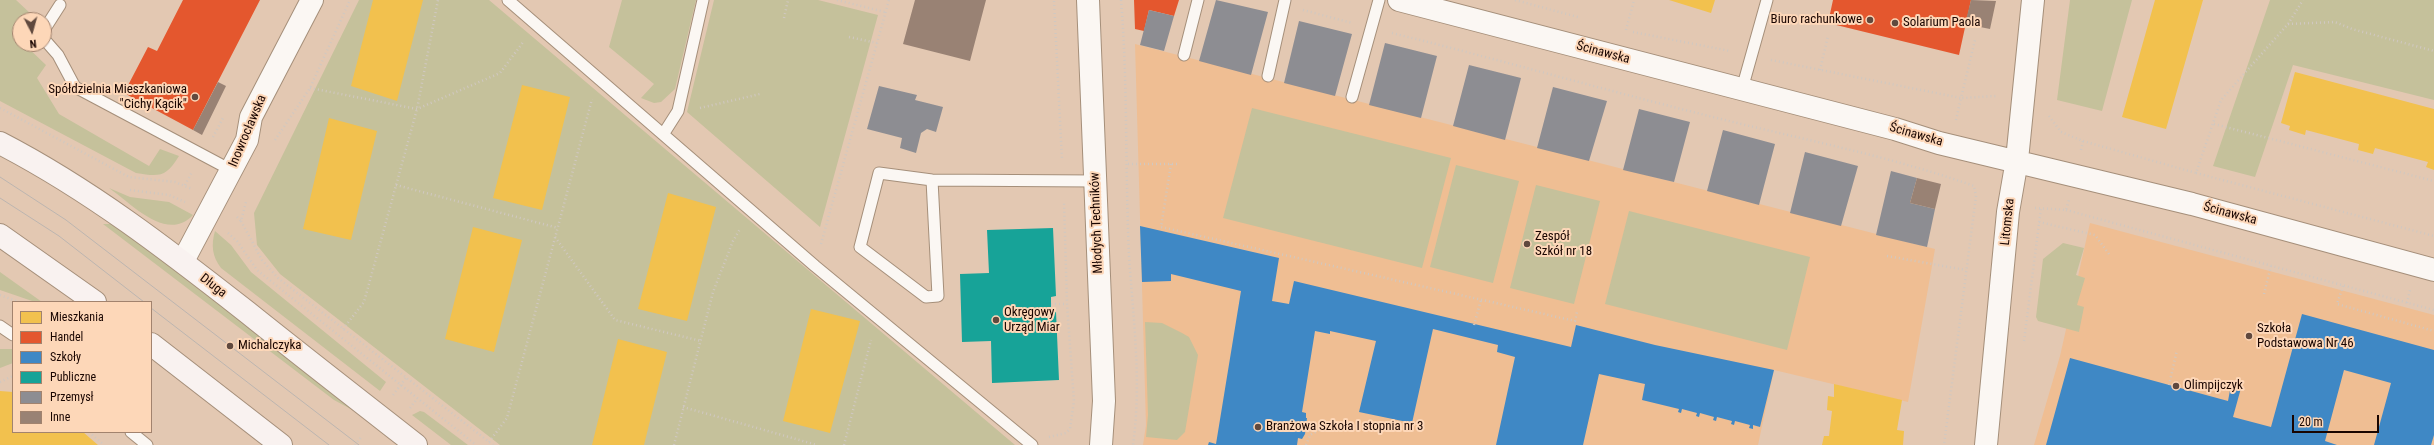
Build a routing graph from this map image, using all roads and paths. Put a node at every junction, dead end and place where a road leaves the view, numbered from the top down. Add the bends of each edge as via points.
1 (312, 0) edge
2 (350, 0) edge
3 (438, 0) edge
4 (508, 0) edge
5 (703, 0) edge
6 (788, 0) edge
7 (837, 0) edge
8 (889, 0) edge
9 (1088, 0) edge
10 (1121, 0) edge
11 (1198, 0) edge
12 (1378, 0) edge
13 (1399, 0) edge
14 (1634, 0) edge
15 (1767, 0) edge
16 (2033, 0) edge
17 (2303, 0) edge
18 (1054, 1) edge
19 (1060, 1) dead end
20 (1285, 3) edge
21 (60, 5) dead end
22 (885, 12) junction
23 (52, 18) edge
24 (784, 18) dead end
25 (2288, 24) junction
26 (537, 26) junction
27 (1370, 28) junction
28 (1626, 30) dead end
29 (1828, 36) dead end
30 (849, 38) dead end
31 (1975, 40) dead end
32 (877, 43) junction
33 (52, 48) edge
34 (2434, 51) edge
35 (1184, 55) dead end
36 (1820, 70) dead end
37 (1268, 76) dead end
38 (598, 77) junction
39 (310, 88) junction
40 (1742, 89) junction
41 (760, 94) dead end
42 (1352, 96) dead end
43 (2000, 97) dead end
44 (1962, 98) junction
45 (0, 108) edge
46 (417, 109) junction
47 (678, 111) junction
48 (2046, 113) dead end
49 (1955, 122) dead end
50 (2214, 124) junction
51 (280, 130) dead end
52 (664, 133) junction
53 (2083, 141) junction
54 (0, 143) edge
55 (2081, 155) dead end
56 (2017, 160) junction
57 (1128, 164) junction
58 (1171, 164) junction
59 (1178, 164) dead end
60 (231, 170) junction
61 (2196, 173) junction
62 (932, 180) junction
63 (1095, 181) junction
64 (2434, 181) edge
65 (1063, 182) junction
66 (396, 185) junction
67 (124, 188) dead end
68 (198, 191) dead end
69 (2070, 198) dead end
70 (752, 210) junction
71 (2066, 210) junction
72 (207, 215) junction
73 (241, 221) dead end
74 (2039, 222) junction
75 (558, 228) junction
76 (0, 235) edge
77 (555, 236) junction
78 (2434, 236) edge
79 (2110, 254) dead end
80 (1887, 256) dead end
81 (183, 261) junction
82 (815, 266) junction
83 (2271, 266) junction
84 (1966, 270) junction
85 (2434, 270) edge
86 (2343, 286) junction
87 (2412, 286) dead end
88 (2264, 294) dead end
89 (0, 295) edge
90 (1481, 300) junction
91 (16, 301) edge
92 (94, 301) edge
93 (2407, 303) junction
94 (1051, 304) dead end
95 (1067, 304) junction
96 (2434, 310) edge
97 (1577, 312) dead end
98 (877, 316) junction
99 (1474, 324) dead end
100 (0, 326) edge
101 (343, 329) junction
102 (2434, 331) edge
103 (12, 333) edge
104 (701, 341) junction
105 (2024, 343) dead end
106 (152, 345) edge
107 (2177, 350) dead end
108 (12, 376) edge
109 (406, 378) junction
110 (0, 382) edge
111 (2169, 385) dead end
112 (400, 386) junction
113 (391, 397) dead end
114 (683, 407) junction
115 (1322, 428) dead end
116 (90, 433) edge
117 (132, 433) edge
118 (490, 442) junction
119 (1030, 444) edge
120 (104, 445) edge
121 (147, 445) edge
122 (281, 445) edge
123 (416, 445) edge
124 (476, 445) edge
125 (493, 445) edge
126 (674, 445) edge
127 (817, 445) edge
128 (844, 445) edge
129 (1101, 445) edge
130 (1133, 445) edge
131 (1306, 445) edge
132 (1944, 445) edge
133 (1986, 445) edge

1 - 60 street, Inowrocławska via 251,117 247,140
2 - 39 path
3 - 46 path
4 - 26 lane
5 - 47 lane
6 - 24 path
7 - 22 path
8 - 22 path
9 - 63 street, Młodych Techników
10 - 57 path
11 - 35 lane
12 - 27 lane
13 - 40 street, Ścinawska
14 - 28 path
15 - 40 lane
16 - 56 street, Litomska
17 - 25 path
18 - 19 path
18 - 65 path
20 - 27 path
20 - 37 lane
21 - 23 lane
22 - 32 path
25 - 34 path via 2335,22
25 - 50 path via 2221,100
26 - 38 lane
26 - 46 path via 500,73
27 - 42 lane
27 - 84 path via 1706,115 1790,134 1974,186 1976,196
29 - 36 path
30 - 32 path
31 - 44 path
32 - 82 path
33 - 60 lane via 75,87
38 - 52 lane
38 - 75 path
39 - 46 path
39 - 51 path
40 - 56 street, Ścinawska via 1939,143
41 - 47 path via 693,110
43 - 44 path via 1995,95
44 - 49 path
45 - 68 path via 129,177 174,182
46 - 66 path
47 - 52 lane
48 - 53 path via 2061,132
50 - 61 path
50 - 64 path
52 - 70 lane
53 - 55 path
53 - 61 path
54 - 81 street, Długa via 39,163
56 - 85 street, Ścinawska via 2192,204
56 - 133 street, Litomska via 2008,212
57 - 58 path
57 - 130 path via 1129,254 1138,401
58 - 59 path
58 - 90 path via 1161,228
60 - 72 street, Inowrocławska
61 - 78 path
62 - 62 lane via 878,173 860,247 926,297 938,296
62 - 65 lane
63 - 65 lane
63 - 129 street, Młodych Techników via 1104,401
65 - 95 path
66 - 75 path
66 - 101 path via 364,302
67 - 72 path via 141,193 169,195
69 - 71 path
70 - 82 lane
70 - 104 path via 733,241 713,292
71 - 74 path via 2041,208
71 - 83 path
72 - 81 street, Inowrocławska
72 - 112 path via 237,241 257,270
73 - 101 path via 268,268
74 - 79 path via 2095,235
74 - 105 path
75 - 77 path
76 - 92 street
77 - 104 path via 615,320
77 - 118 path via 507,418
80 - 84 path
81 - 123 street, Długa
82 - 98 lane
83 - 86 path
83 - 88 path
84 - 132 path
86 - 93 path
86 - 102 path via 2337,304
87 - 93 path
89 - 91 path
90 - 97 path via 1575,321
90 - 99 path
93 - 96 path
94 - 95 path
95 - 119 path via 1074,401 1070,429 1066,433
98 - 119 lane
98 - 128 path
100 - 103 lane
101 - 109 path
104 - 114 path
106 - 122 street
107 - 111 path
108 - 110 path
109 - 112 path
109 - 118 path
112 - 113 path
112 - 124 path
114 - 126 path
114 - 127 path
115 - 131 path via 1310,435
116 - 120 path
117 - 121 lane
118 - 125 path

